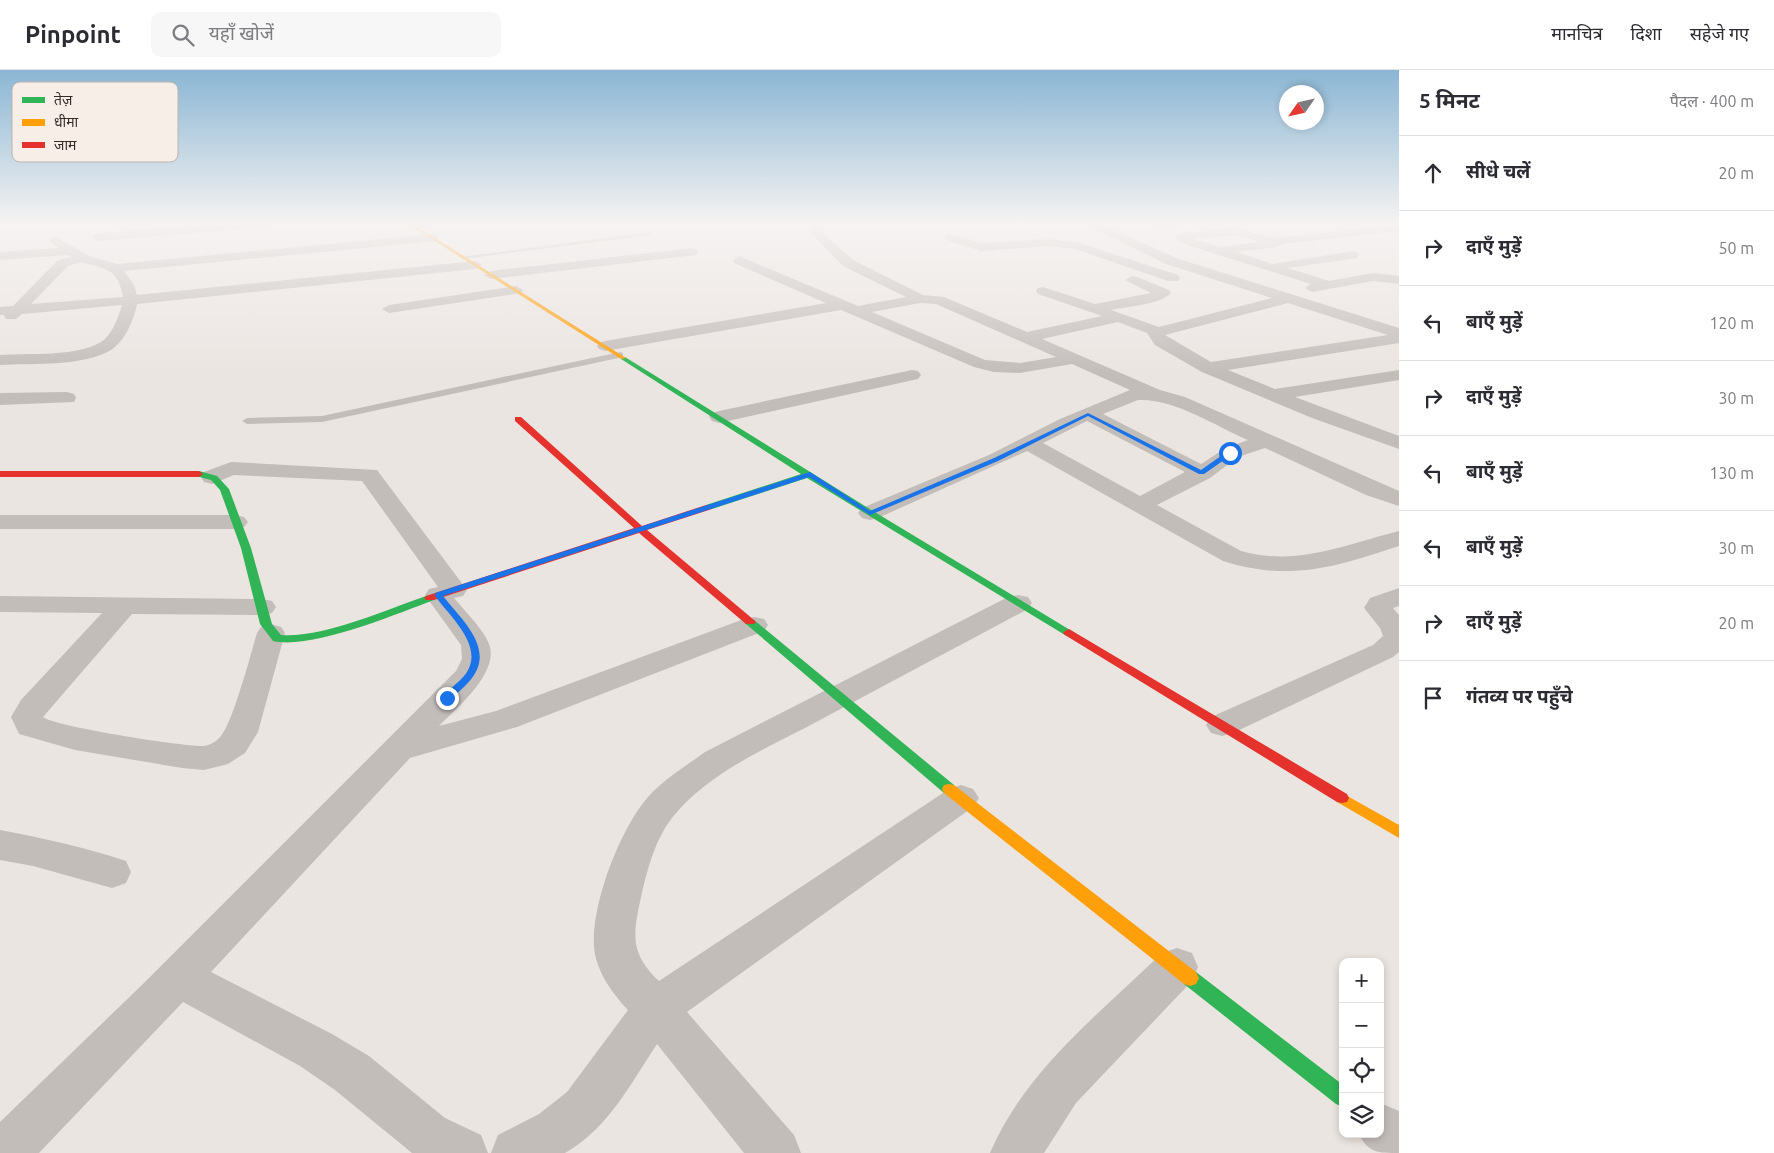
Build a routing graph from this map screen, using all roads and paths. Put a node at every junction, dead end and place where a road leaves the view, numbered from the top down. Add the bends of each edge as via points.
1 (51, 275) edge
2 (120, 275) edge
3 (381, 275) edge
4 (492, 275) joint
5 (496, 275) edge
6 (773, 275) edge
7 (871, 275) edge
8 (1160, 275) edge
9 (1214, 275) edge
10 (1294, 275) edge
11 (1121, 276) dead end
12 (1399, 280) edge
13 (1189, 284) dead end
14 (1329, 285) junction
15 (516, 290) junction
16 (1043, 291) dead end
17 (31, 294) junction
18 (8, 296) dead end
19 (1282, 296) junction
20 (1231, 298) dead end
21 (920, 299) junction
22 (131, 300) junction
23 (1257, 306) junction
24 (849, 308) junction
25 (1095, 308) junction
26 (18, 310) junction
27 (389, 310) dead end
28 (0, 311) edge
29 (1120, 317) junction
30 (0, 325) edge
31 (1155, 333) junction
32 (1399, 333) edge
33 (1027, 337) junction
34 (1399, 338) edge
35 (606, 346) junction
36 (620, 355) junction
37 (1076, 358) junction
38 (0, 360) edge
39 (1208, 368) junction
40 (912, 375) dead end
41 (1399, 375) edge
42 (1152, 393) junction
43 (1274, 395) junction
44 (67, 398) dead end
45 (0, 399) edge
46 (1088, 414) junction
47 (719, 417) junction
48 (518, 419) dead end
49 (247, 421) dead end
50 (1265, 441) junction
51 (1028, 443) junction
52 (1399, 443) edge
53 (1202, 472) junction
54 (0, 474) edge
55 (810, 474) junction
56 (212, 477) junction
57 (1399, 499) edge
58 (1140, 505) junction
59 (870, 513) junction
60 (0, 522) edge
61 (236, 522) junction
62 (640, 529) junction
63 (1399, 538) edge
64 (446, 592) junction
65 (1018, 603) junction
66 (0, 604) edge
67 (126, 604) junction
68 (1392, 608) edge
69 (267, 620) junction
70 (754, 625) junction
71 (838, 696) junction
72 (1222, 725) junction
73 (398, 750) junction
74 (961, 798) junction
75 (1399, 832) edge
76 (0, 845) edge
77 (112, 872) dead end
78 (1177, 967) junction
79 (178, 977) junction
80 (656, 1008) junction
81 (1339, 1094) edge
82 (1384, 1130) edge
83 (1399, 1142) edge
84 (4, 1153) edge
85 (463, 1153) edge
86 (516, 1153) edge
87 (776, 1153) edge
88 (1015, 1153) edge

1 - 17 street
2 - 22 street via 127,284
3 - 22 street
4 - 5 street
4 - 15 street
6 - 24 street
7 - 21 street
8 - 13 street
9 - 19 street
10 - 14 street
11 - 25 street via 1164,293
12 - 14 street via 1373,277
14 - 19 street
15 - 27 street
15 - 35 street
16 - 25 street
17 - 18 street
17 - 26 street
19 - 23 street
19 - 32 street
20 - 23 street
21 - 24 street
21 - 33 street via 944,302
22 - 26 street
22 - 38 street via 124,322 106,346 78,354
23 - 31 street
24 - 35 street
24 - 37 street via 992,368 1017,369
25 - 29 street
26 - 28 street
26 - 30 street
29 - 31 street
29 - 33 street
31 - 39 street via 1162,342
33 - 37 street
34 - 39 street
35 - 36 street
36 - 47 street
36 - 49 lane via 322,419
37 - 42 street
39 - 43 street
40 - 47 street
41 - 43 street
42 - 46 street via 1132,395
42 - 50 street via 1178,401
43 - 52 street
44 - 45 street
46 - 51 street
46 - 53 street
47 - 55 street
48 - 62 street
50 - 53 street via 1230,453
50 - 57 street
51 - 58 street
51 - 59 street
53 - 58 street
54 - 56 street via 188,473
55 - 59 street
55 - 62 street
56 - 61 street via 226,492
56 - 64 street via 232,468 369,475
58 - 63 street via 1232,556 1268,566 1322,561
59 - 65 street
60 - 61 street
61 - 69 street
62 - 64 street
62 - 70 street
64 - 69 street via 316,634 278,639
64 - 73 street via 475,644 477,659 469,676
65 - 71 street
65 - 72 street
66 - 67 street
67 - 69 street
67 - 69 street via 32,707 27,717 30,726 95,742 192,757 226,751 238,741 242,732
68 - 72 street via 1393,626 1398,638 1384,651
70 - 71 street
70 - 73 street via 506,719
71 - 74 street
71 - 80 street via 717,761 654,815 622,890 614,930 618,960 635,987
72 - 75 street
73 - 79 street
74 - 78 street
74 - 80 street
76 - 77 street
78 - 81 street
78 - 88 street via 1059,1086
79 - 84 street
79 - 85 street via 316,1050 352,1073 428,1135
80 - 86 street via 584,1109 556,1132
80 - 87 street
82 - 83 street

